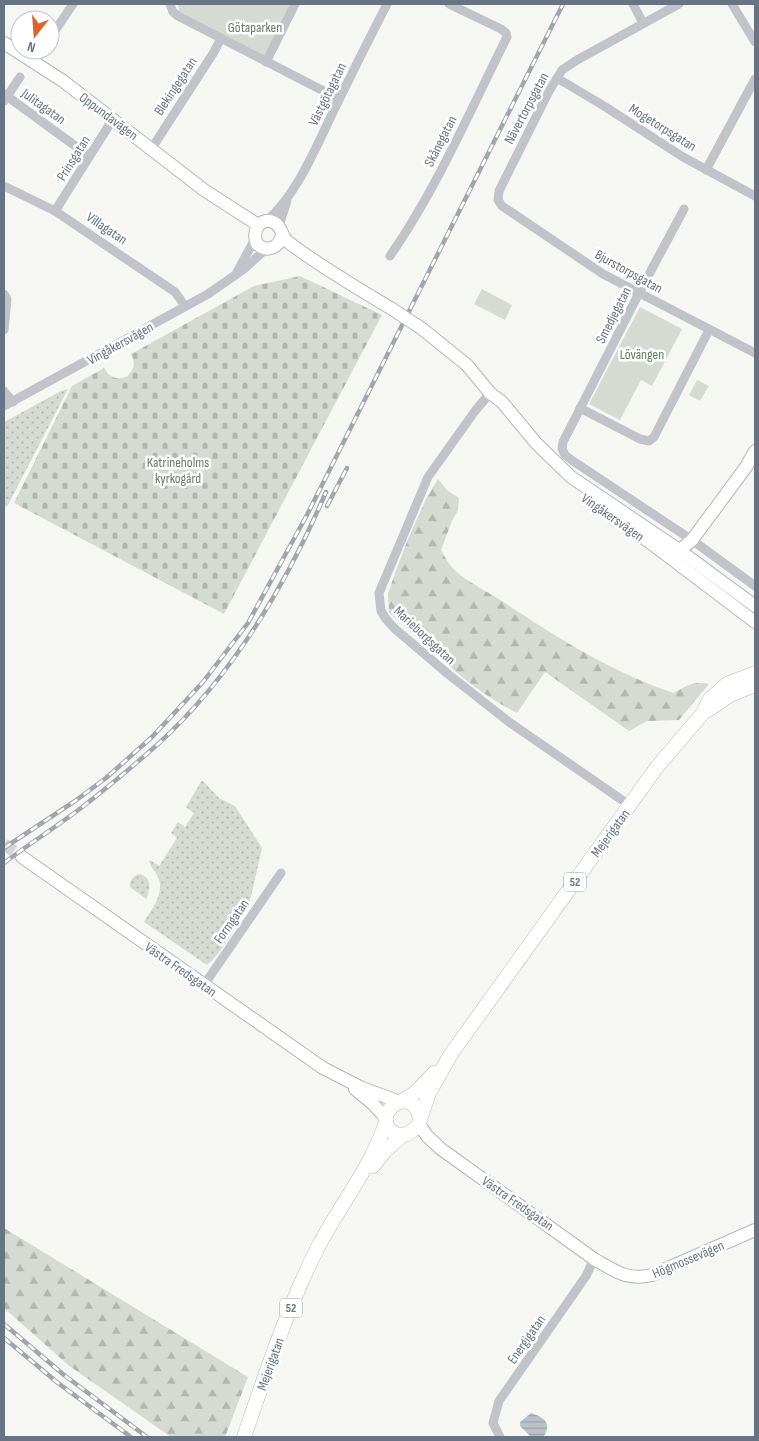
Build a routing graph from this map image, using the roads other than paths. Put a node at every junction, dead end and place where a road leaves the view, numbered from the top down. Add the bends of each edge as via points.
1 (72, 4) edge
2 (295, 4) edge
3 (387, 4) edge
4 (449, 4) edge
5 (632, 4) edge
6 (679, 4) edge
7 (732, 4) edge
8 (171, 7) edge
9 (60, 23) edge
10 (643, 23) junction
11 (221, 38) junction
12 (755, 42) edge
13 (4, 43) edge
14 (35, 62) joint
15 (266, 62) junction
16 (20, 77) dead end
17 (557, 78) junction
18 (755, 79) edge
19 (5, 97) edge
20 (339, 99) junction
21 (113, 119) junction
22 (152, 148) junction
23 (90, 156) junction
24 (706, 170) junction
25 (4, 186) edge
26 (289, 196) junction
27 (755, 196) edge
28 (498, 200) joint
29 (684, 209) dead end
30 (55, 211) junction
31 (258, 230) junction
32 (276, 239) junction
33 (390, 256) dead end
34 (234, 276) junction
35 (639, 293) junction
36 (4, 295) edge
37 (186, 306) junction
38 (4, 330) edge
39 (709, 330) junction
40 (755, 353) edge
41 (4, 391) edge
42 (490, 393) junction
43 (13, 402) junction
44 (4, 406) edge
45 (580, 408) junction
46 (755, 450) edge
47 (692, 540) junction
48 (675, 554) junction
49 (755, 586) edge
50 (755, 606) edge
51 (755, 622) edge
52 (755, 673) edge
53 (755, 685) edge
54 (703, 713) junction
55 (630, 804) junction
56 (22, 857) tunnel mouth
57 (281, 873) dead end
58 (204, 984) junction
59 (451, 1054) junction
60 (342, 1078) junction
61 (401, 1102) junction
62 (386, 1120) junction
63 (412, 1129) junction
64 (355, 1187) junction
65 (755, 1230) edge
66 (594, 1258) junction
67 (244, 1437) edge
68 (500, 1437) edge

1 - 9 street
2 - 15 street
3 - 20 street, Västgötagatan
4 - 33 street, Skånegatan via 501,29 507,37 445,163 408,231
5 - 10 street
6 - 10 street, Nävertorpsgatan
7 - 12 street
8 - 11 street via 178,16
10 - 17 street, Nävertorpsgatan via 567,65
11 - 15 street
11 - 22 street, Blekingegatan
13 - 14 main road, Oppundavägen
14 - 21 main road, Oppundavägen
15 - 20 street
16 - 19 street, Julitagatan
17 - 24 street, Mogetorpsgatan
17 - 28 street, Nävertorpsgatan via 499,191
18 - 24 street
19 - 23 street, Julitagatan
20 - 26 street, Västgötagatan
21 - 22 main road, Oppundavägen
21 - 23 street, Prinsgatan
22 - 31 main road, Oppundavägen
23 - 30 street, Prinsgatan
24 - 27 street, Mogetorpsgatan
25 - 30 street, Villagatan
26 - 31 street, Västgötagatan
26 - 32 street, Västgötagatan
28 - 35 street, Bjurstorpsgatan via 536,230 603,274
29 - 35 street, Smedjegatan
30 - 37 street, Villagatan via 174,292
31 - 32 main road, Vingåkersvägen via 261,247
31 - 32 main road, Vingåkersvägen via 275,223
31 - 34 street, Vingåkersvägen
32 - 34 street, Vingåkersvägen
32 - 42 main road, Vingåkersvägen, bridge via 284,249 329,270 421,328 467,365
34 - 37 street, Vingåkersvägen
35 - 39 street, Bjurstorpsgatan
35 - 45 street, Smedjegatan
36 - 38 street via 7,300
37 - 43 street, Vingåkersvägen
39 - 40 street, Bjurstorpsgatan
39 - 45 street via 654,437 648,441
41 - 43 street
42 - 48 main road, Vingåkersvägen via 497,406 554,472 581,494
42 - 55 street, Marieborgsgatan via 428,477 379,593 381,611 394,628 483,703
43 - 44 street, Vingåkersvägen
45 - 47 street, Vingåkersvägen via 563,442 565,456
46 - 47 main road
47 - 48 main road
47 - 49 street, Vingåkersvägen
48 - 50 main road, Vingåkersvägen
48 - 51 main road, Vingåkersvägen
52 - 54 main road, Mejerigatan / 52 via 721,688
53 - 54 main road, Mejerigatan / 52 via 730,695
54 - 55 main road, Mejerigatan / 52 via 662,760
55 - 59 main road, Mejerigatan / 52
56 - 58 main road, Västra Fredsgatan
57 - 58 street, Formgatan
58 - 60 main road, Västra Fredsgatan via 286,1043
59 - 61 main road, Mejerigatan / 52 via 420,1088
59 - 63 main road, Mejerigatan / 52
60 - 61 main road, Västra Fredsgatan
60 - 62 main road, Västra Fredsgatan via 373,1104
61 - 62 main road, 52 via 391,1106
61 - 63 main road via 413,1105 418,1111
62 - 63 main road via 394,1134
62 - 64 main road, Mejerigatan / 52
63 - 64 main road, Mejerigatan / 52 via 385,1151
63 - 66 main road, Västra Fredsgatan
64 - 67 main road, Mejerigatan / 52 via 326,1232 301,1284
65 - 66 main road, Högmossevägen via 642,1278 620,1274
66 - 68 street, Energigatan via 586,1276 499,1402 494,1423

